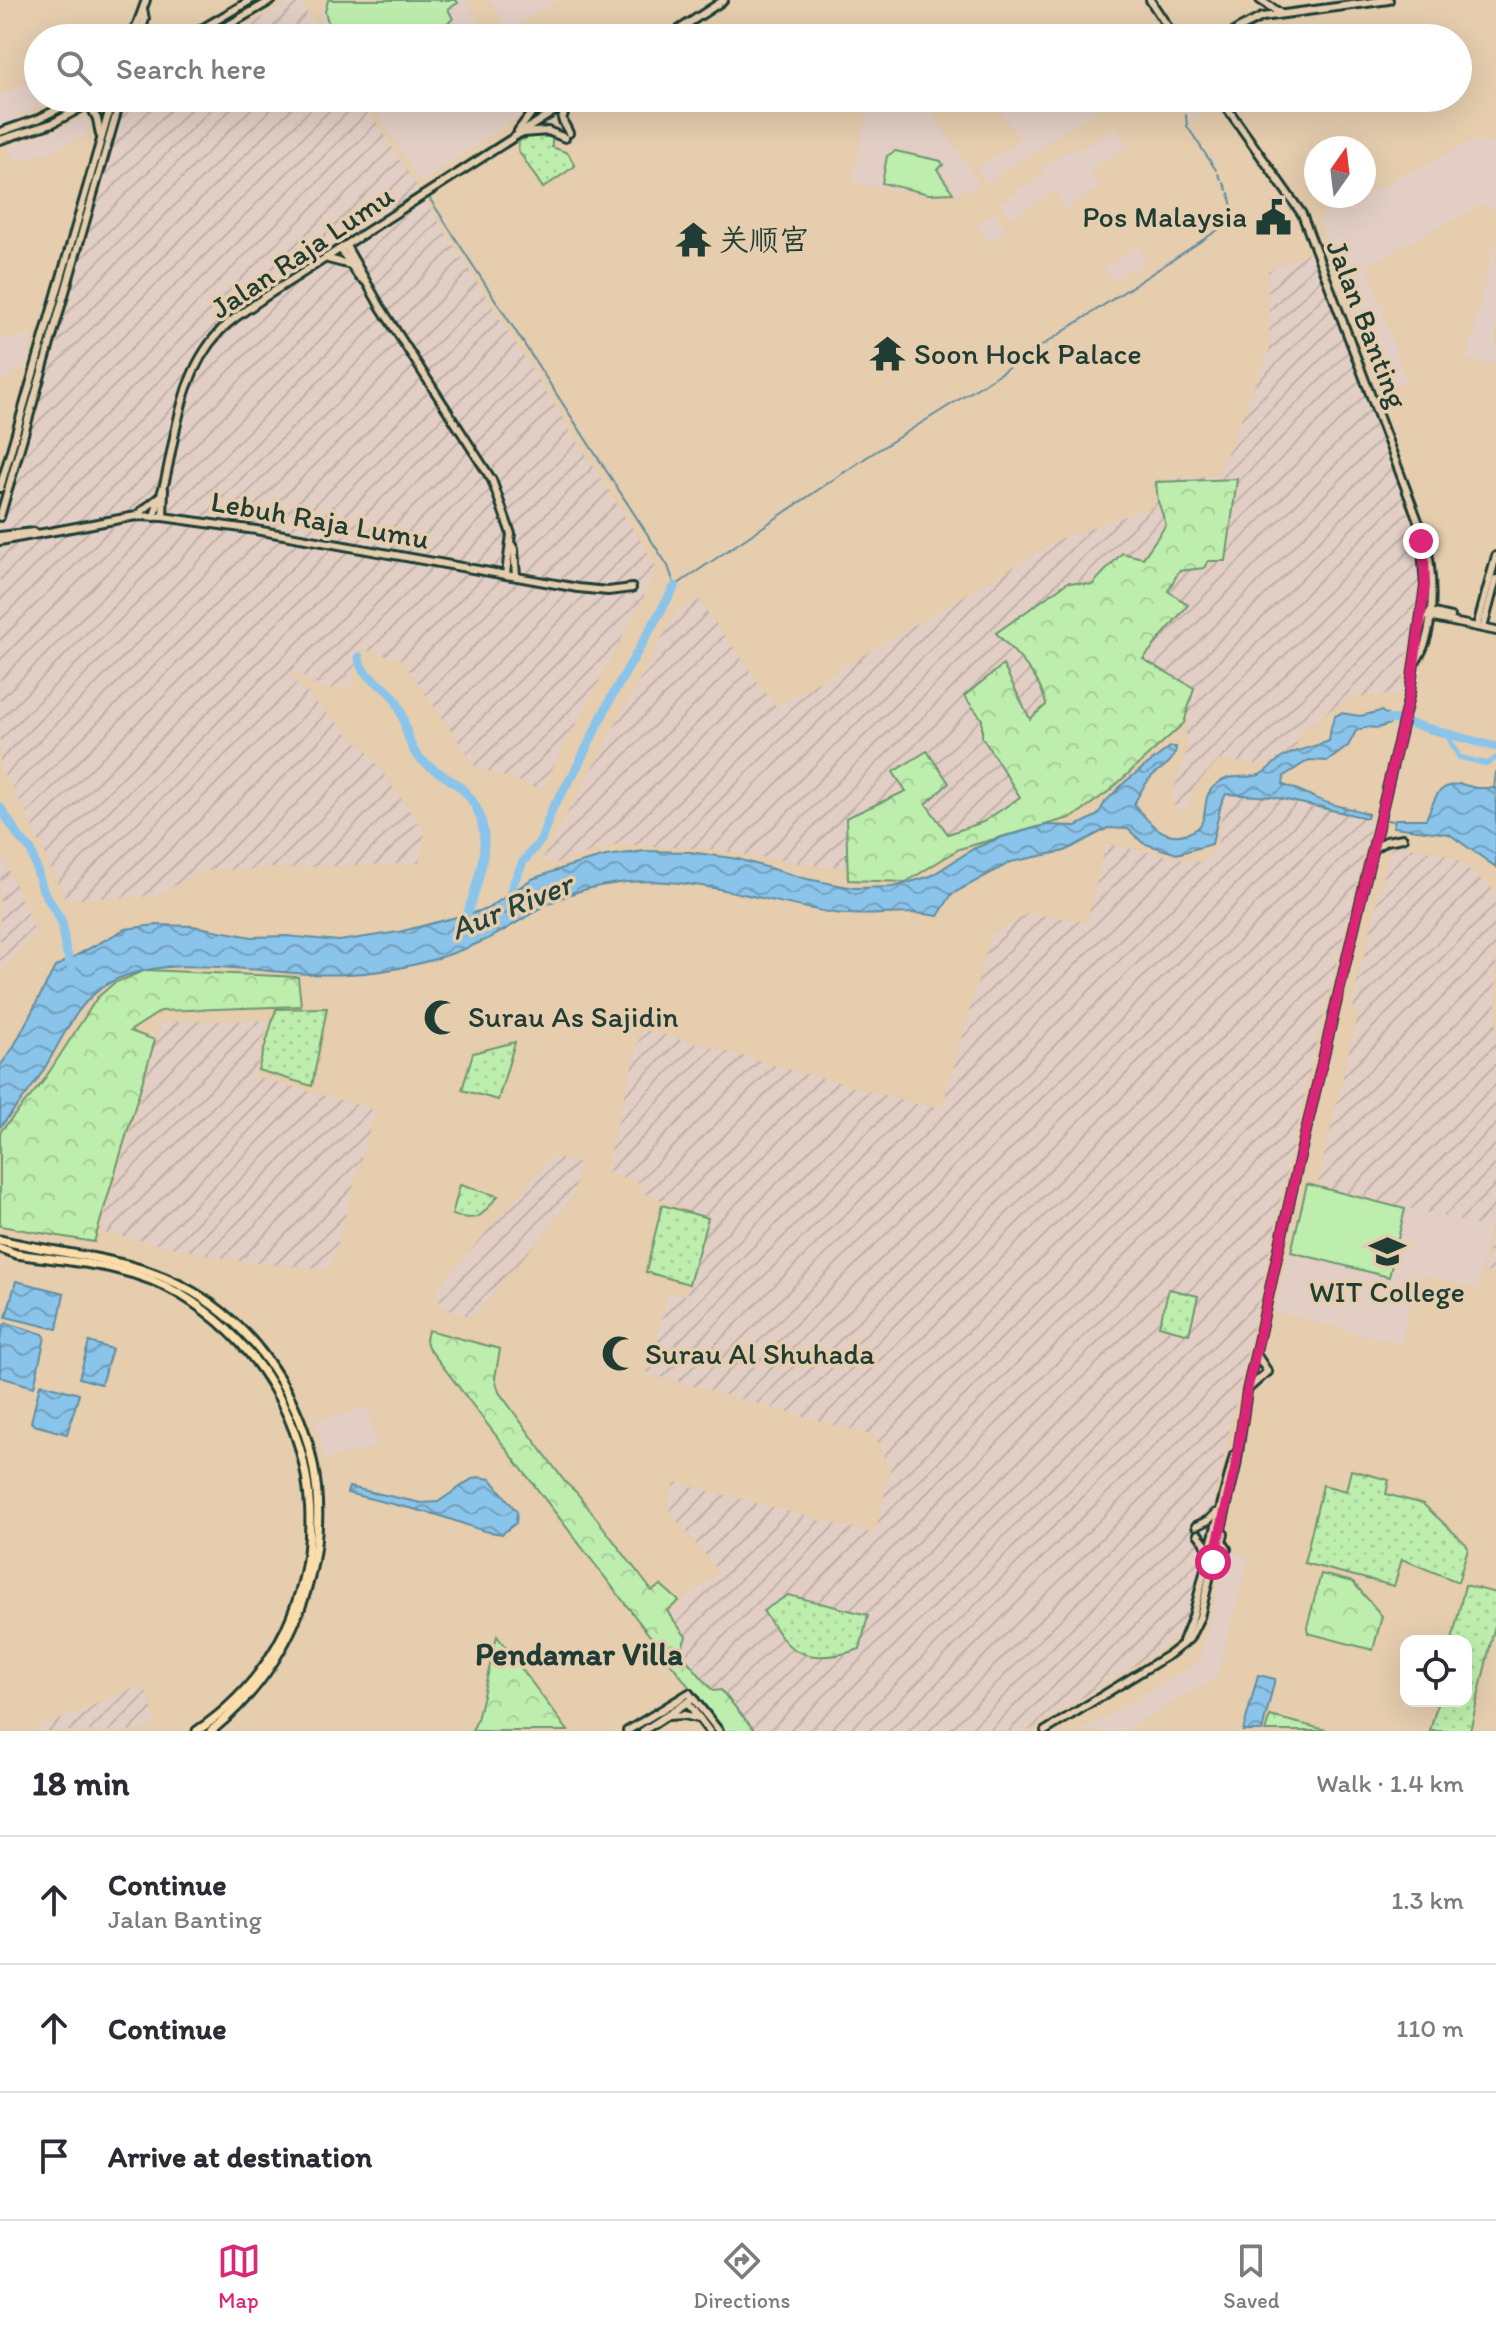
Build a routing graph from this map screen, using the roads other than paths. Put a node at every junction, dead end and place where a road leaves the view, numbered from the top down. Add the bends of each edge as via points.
1 (146, 0) edge
2 (251, 0) edge
3 (272, 0) edge
4 (724, 0) edge
5 (1150, 0) edge
6 (1260, 0) edge
7 (1389, 0) edge
8 (143, 9) junction
9 (1282, 14) junction
10 (137, 24) edge
11 (143, 24) edge
12 (210, 24) edge
13 (230, 24) edge
14 (687, 24) edge
15 (1166, 24) edge
16 (1246, 24) edge
17 (52, 112) edge
18 (73, 112) edge
19 (93, 112) edge
20 (109, 112) edge
21 (117, 112) edge
22 (530, 112) edge
23 (552, 112) edge
24 (564, 112) edge
25 (1230, 112) edge
26 (0, 132) edge
27 (513, 136) junction
28 (101, 139) junction
29 (0, 140) edge
30 (360, 238) junction
31 (344, 248) junction
32 (327, 258) junction
33 (353, 263) junction
34 (0, 488) edge
35 (162, 497) junction
36 (136, 516) junction
37 (0, 517) edge
38 (154, 517) junction
39 (163, 517) junction
40 (177, 519) junction
41 (0, 538) edge
42 (1496, 556) edge
43 (512, 557) junction
44 (490, 572) junction
45 (506, 574) junction
46 (516, 576) junction
47 (528, 578) junction
48 (1496, 579) edge
49 (1430, 587) junction
50 (632, 588) dead end
51 (1429, 615) junction
52 (1453, 620) junction
53 (1480, 627) junction
54 (1496, 631) edge
55 (1427, 633) junction
56 (1418, 637) junction
57 (1416, 663) junction
58 (1403, 838) dead end
59 (1373, 849) junction
60 (0, 1240) edge
61 (0, 1248) edge
62 (234, 1329) junction
63 (1256, 1354) junction
64 (1247, 1391) junction
65 (1222, 1510) junction
66 (1227, 1549) dead end
67 (1207, 1560) junction
68 (1181, 1644) junction
69 (688, 1698) junction
70 (666, 1716) junction
71 (700, 1719) junction
72 (197, 1731) edge
73 (211, 1731) edge
74 (627, 1731) edge
75 (643, 1731) edge
76 (709, 1731) edge
77 (719, 1731) edge
78 (1045, 1731) edge

1 - 8 main road
2 - 12 main road
3 - 13 main road
4 - 14 main road
5 - 15 main road
6 - 9 main road
7 - 9 main road
8 - 10 main road
8 - 11 main road
9 - 16 main road
17 - 26 main road
18 - 29 main road
19 - 28 main road
20 - 28 main road
21 - 37 main road
22 - 27 main road
23 - 27 main road, Jalan Raja Lumu
24 - 27 main road via 567,136 543,131
25 - 49 main road, Jalan Banting via 1302,214 1424,530
27 - 30 main road, Jalan Raja Lumu
28 - 34 main road
30 - 31 main road, Jalan Raja Lumu
30 - 33 main road
31 - 32 main road, Jalan Raja Lumu
31 - 33 main road
32 - 33 main road
32 - 35 main road, Jalan Raja Lumu via 227,324 208,346 184,394
33 - 43 main road via 492,480 508,522
35 - 36 main road
35 - 38 main road
35 - 39 main road
35 - 40 main road
36 - 38 main road, Lebuh Raja Lumu
36 - 41 main road, Lebuh Raja Lumu
38 - 39 main road, Lebuh Raja Lumu
39 - 40 main road, Lebuh Raja Lumu
40 - 44 main road, Lebuh Raja Lumu
42 - 53 main road
43 - 44 main road
43 - 45 main road
43 - 46 main road
43 - 47 main road
44 - 45 main road, Lebuh Raja Lumu
45 - 46 main road, Lebuh Raja Lumu
46 - 47 main road, Lebuh Raja Lumu
47 - 50 main road, Lebuh Raja Lumu via 601,591
48 - 53 main road
49 - 51 main road
49 - 52 main road via 1437,608
49 - 56 main road
51 - 52 main road
51 - 55 main road
51 - 56 main road
52 - 53 main road
52 - 55 main road via 1434,624
53 - 54 main road
55 - 57 main road
56 - 57 main road
57 - 59 main road
58 - 59 main road
59 - 63 main road
60 - 62 main road via 151,1271 201,1297
61 - 62 main road via 144,1277
62 - 72 main road via 270,1379 293,1425 309,1488 310,1539 304,1579 280,1641 254,1679
62 - 73 main road via 262,1353 303,1428 316,1476 318,1536 304,1602 285,1645 258,1686
63 - 64 main road
63 - 64 main road via 1268,1372
64 - 65 main road via 1236,1466
65 - 66 main road
65 - 67 main road
65 - 67 main road via 1197,1530
65 - 68 main road via 1200,1617
67 - 68 main road
68 - 78 main road
69 - 70 main road
69 - 71 main road
69 - 74 main road
69 - 77 main road
70 - 71 main road
70 - 75 main road
71 - 76 main road

